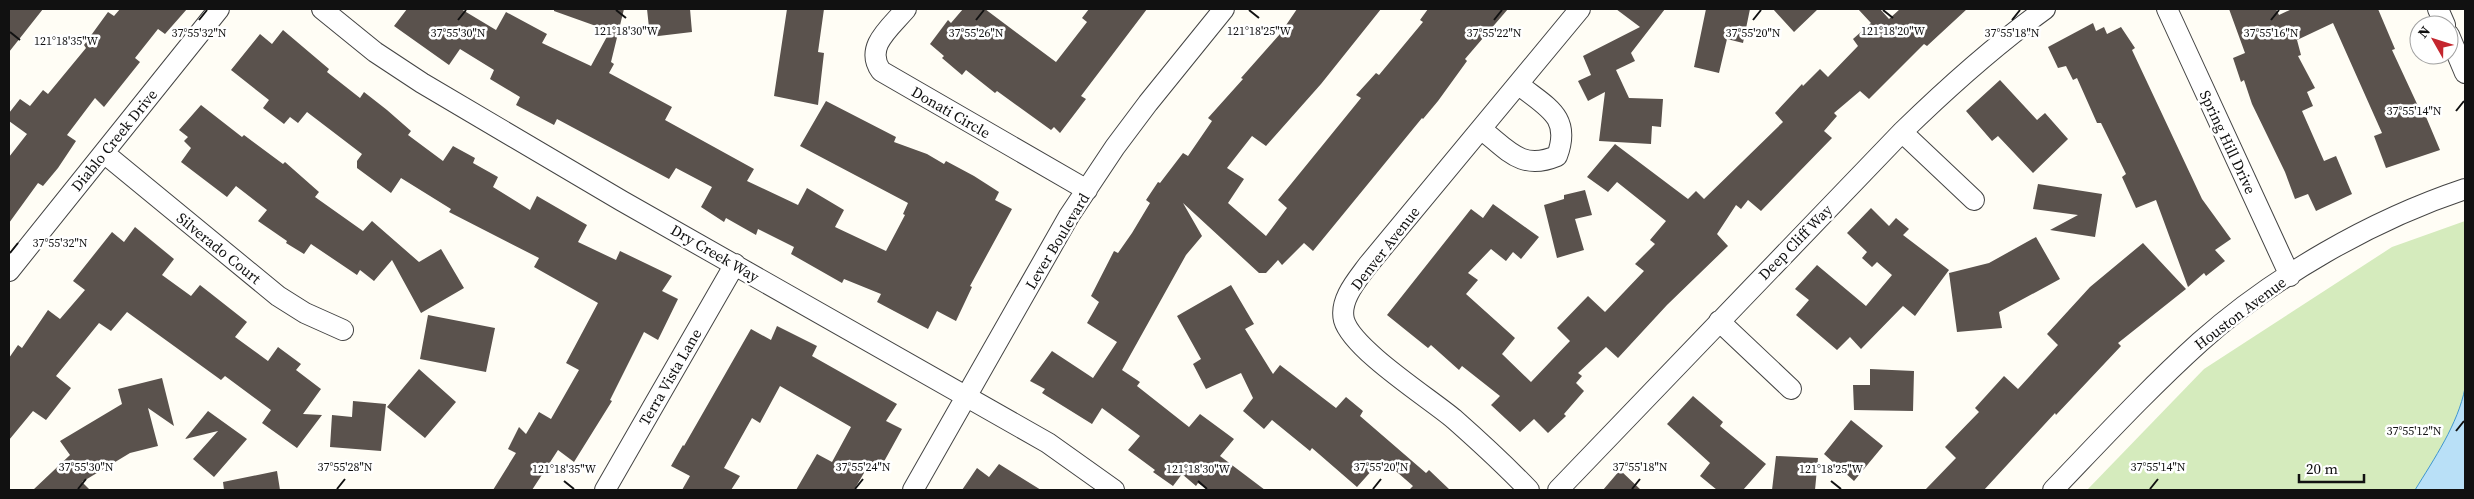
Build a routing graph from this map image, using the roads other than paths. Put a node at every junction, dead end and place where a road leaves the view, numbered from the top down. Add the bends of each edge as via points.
1 (219, 9) edge
2 (322, 9) edge
3 (906, 9) edge
4 (1224, 9) edge
5 (1580, 9) edge
6 (2045, 9) edge
7 (2167, 9) edge
8 (2459, 59) edge
9 (2465, 73) edge
10 (1518, 84) junction
11 (1481, 129) junction
12 (1902, 132) junction
13 (104, 153) junction
14 (2465, 188) edge
15 (1087, 190) junction
16 (1974, 200) dead end
17 (735, 264) junction
18 (9, 271) edge
19 (2290, 276) junction
20 (1719, 321) junction
21 (343, 330) dead end
22 (1791, 389) dead end
23 (967, 397) junction
24 (606, 490) edge
25 (913, 490) edge
26 (1114, 490) edge
27 (1529, 490) edge
28 (1558, 490) edge
29 (2053, 490) edge

1 - 13 street, Diablo Creek Drive
2 - 17 street, Dry Creek Way via 375,52 422,83
3 - 15 street, Donati Circle via 874,48 874,62 881,72
4 - 15 street, Lever Boulevard via 1148,103
5 - 10 street, Denver Avenue
6 - 12 street, Deep Cliff Way via 1947,88
7 - 19 street, Spring Hill Drive
8 - 9 street
10 - 11 street, Denver Avenue
10 - 11 street via 1558,118 1563,139 1557,156 1541,162 1519,159
11 - 27 street, Denver Avenue via 1353,286 1344,304 1344,322 1364,348 1453,418
12 - 16 street
12 - 20 street, Deep Cliff Way
13 - 18 street, Diablo Creek Drive
13 - 21 street, Silverado Court via 278,296 305,313
14 - 19 street, Houston Avenue via 2390,219
15 - 23 street, Lever Boulevard
17 - 23 street, Dry Creek Way
17 - 24 street, Terra Vista Lane
19 - 29 street, Houston Avenue via 2202,341 2151,388
20 - 22 street
20 - 28 street, Deep Cliff Way
23 - 25 street, Lever Boulevard
23 - 26 street, Dry Creek Way via 1048,443

